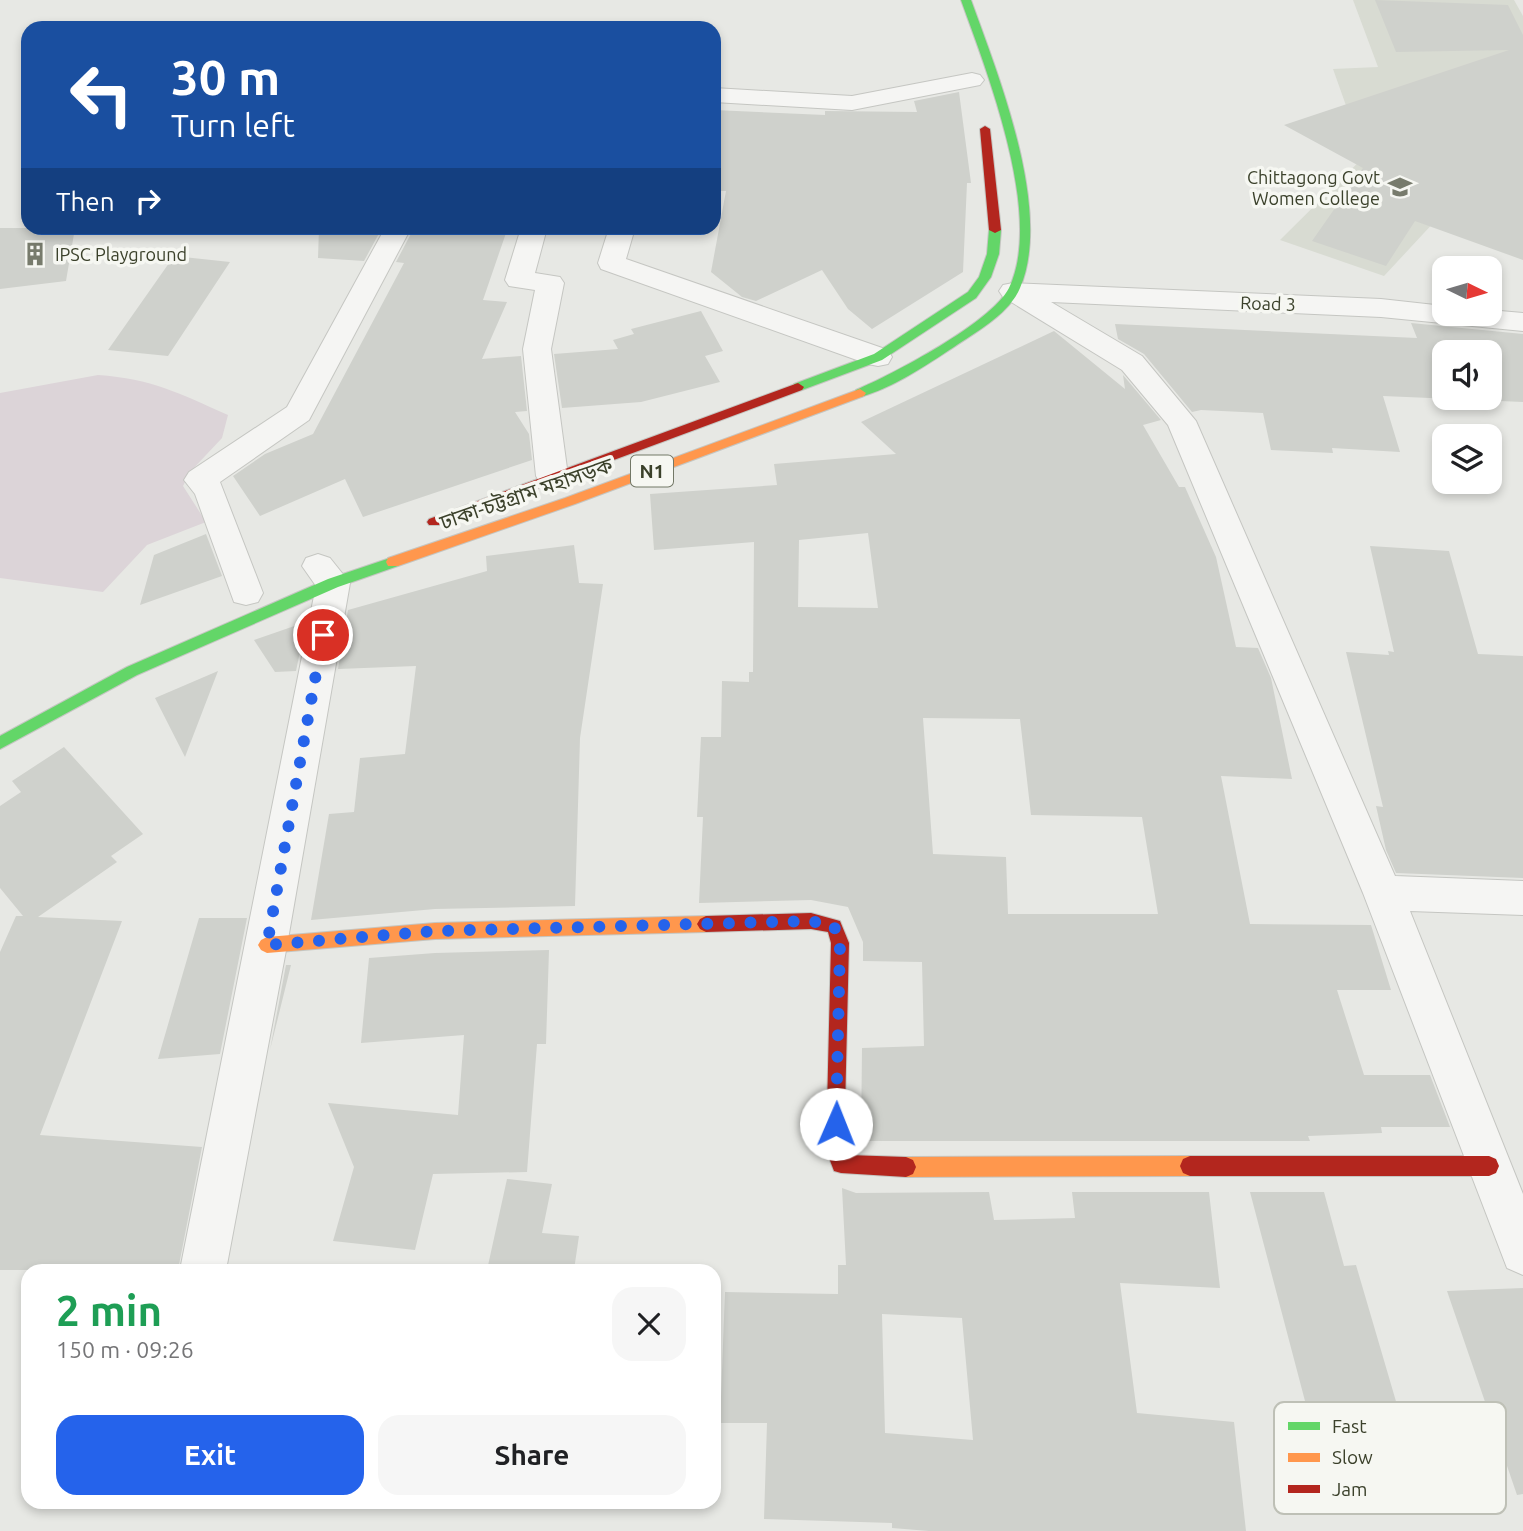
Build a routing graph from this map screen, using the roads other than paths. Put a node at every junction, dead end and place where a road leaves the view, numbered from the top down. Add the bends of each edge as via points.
1 (966, 0) edge
2 (975, 90) joint
3 (721, 94) edge
4 (394, 235) edge
5 (532, 235) edge
6 (620, 235) edge
7 (1013, 291) junction
8 (1523, 322) edge
9 (878, 357) junction
10 (552, 476) junction
11 (422, 526) dead end
12 (322, 570) junction
13 (246, 593) dead end
14 (0, 743) edge
15 (1383, 893) junction
16 (1523, 898) edge
17 (267, 945) junction
18 (1489, 1166) junction
19 (1523, 1252) edge
20 (204, 1264) edge

1 - 7 main road, ঢাকা-চট্টগ্রাম মহাসড়ক / N1 via 993,75 1020,179 1024,256
2 - 3 street via 852,103
2 - 9 main road, ঢাকা-চট্টগ্রাম মহাসড়ক / N1 via 996,219 993,254 985,277 972,295
4 - 13 street via 298,413 200,480 208,490
5 - 10 street via 519,280 550,283 537,349
6 - 9 street via 611,263
7 - 8 street, Road 3 via 1381,308
7 - 12 main road, ঢাকা-চট্টগ্রাম মহাসড়ক / N1 via 931,356 866,391 570,501
7 - 15 street via 1132,363 1181,421
9 - 10 main road, ঢাকা-চট্টগ্রাম মহাসড়ক / N1
10 - 11 main road, ঢাকা-চট্টগ্রাম মহাসড়ক / N1
12 - 14 main road, ঢাকা-চট্টগ্রাম মহাসড়ক / N1
12 - 17 street
15 - 16 street
15 - 18 street
17 - 18 main road via 435,931 811,921 834,926 840,943 835,1150 841,1164
17 - 20 street
18 - 19 street

